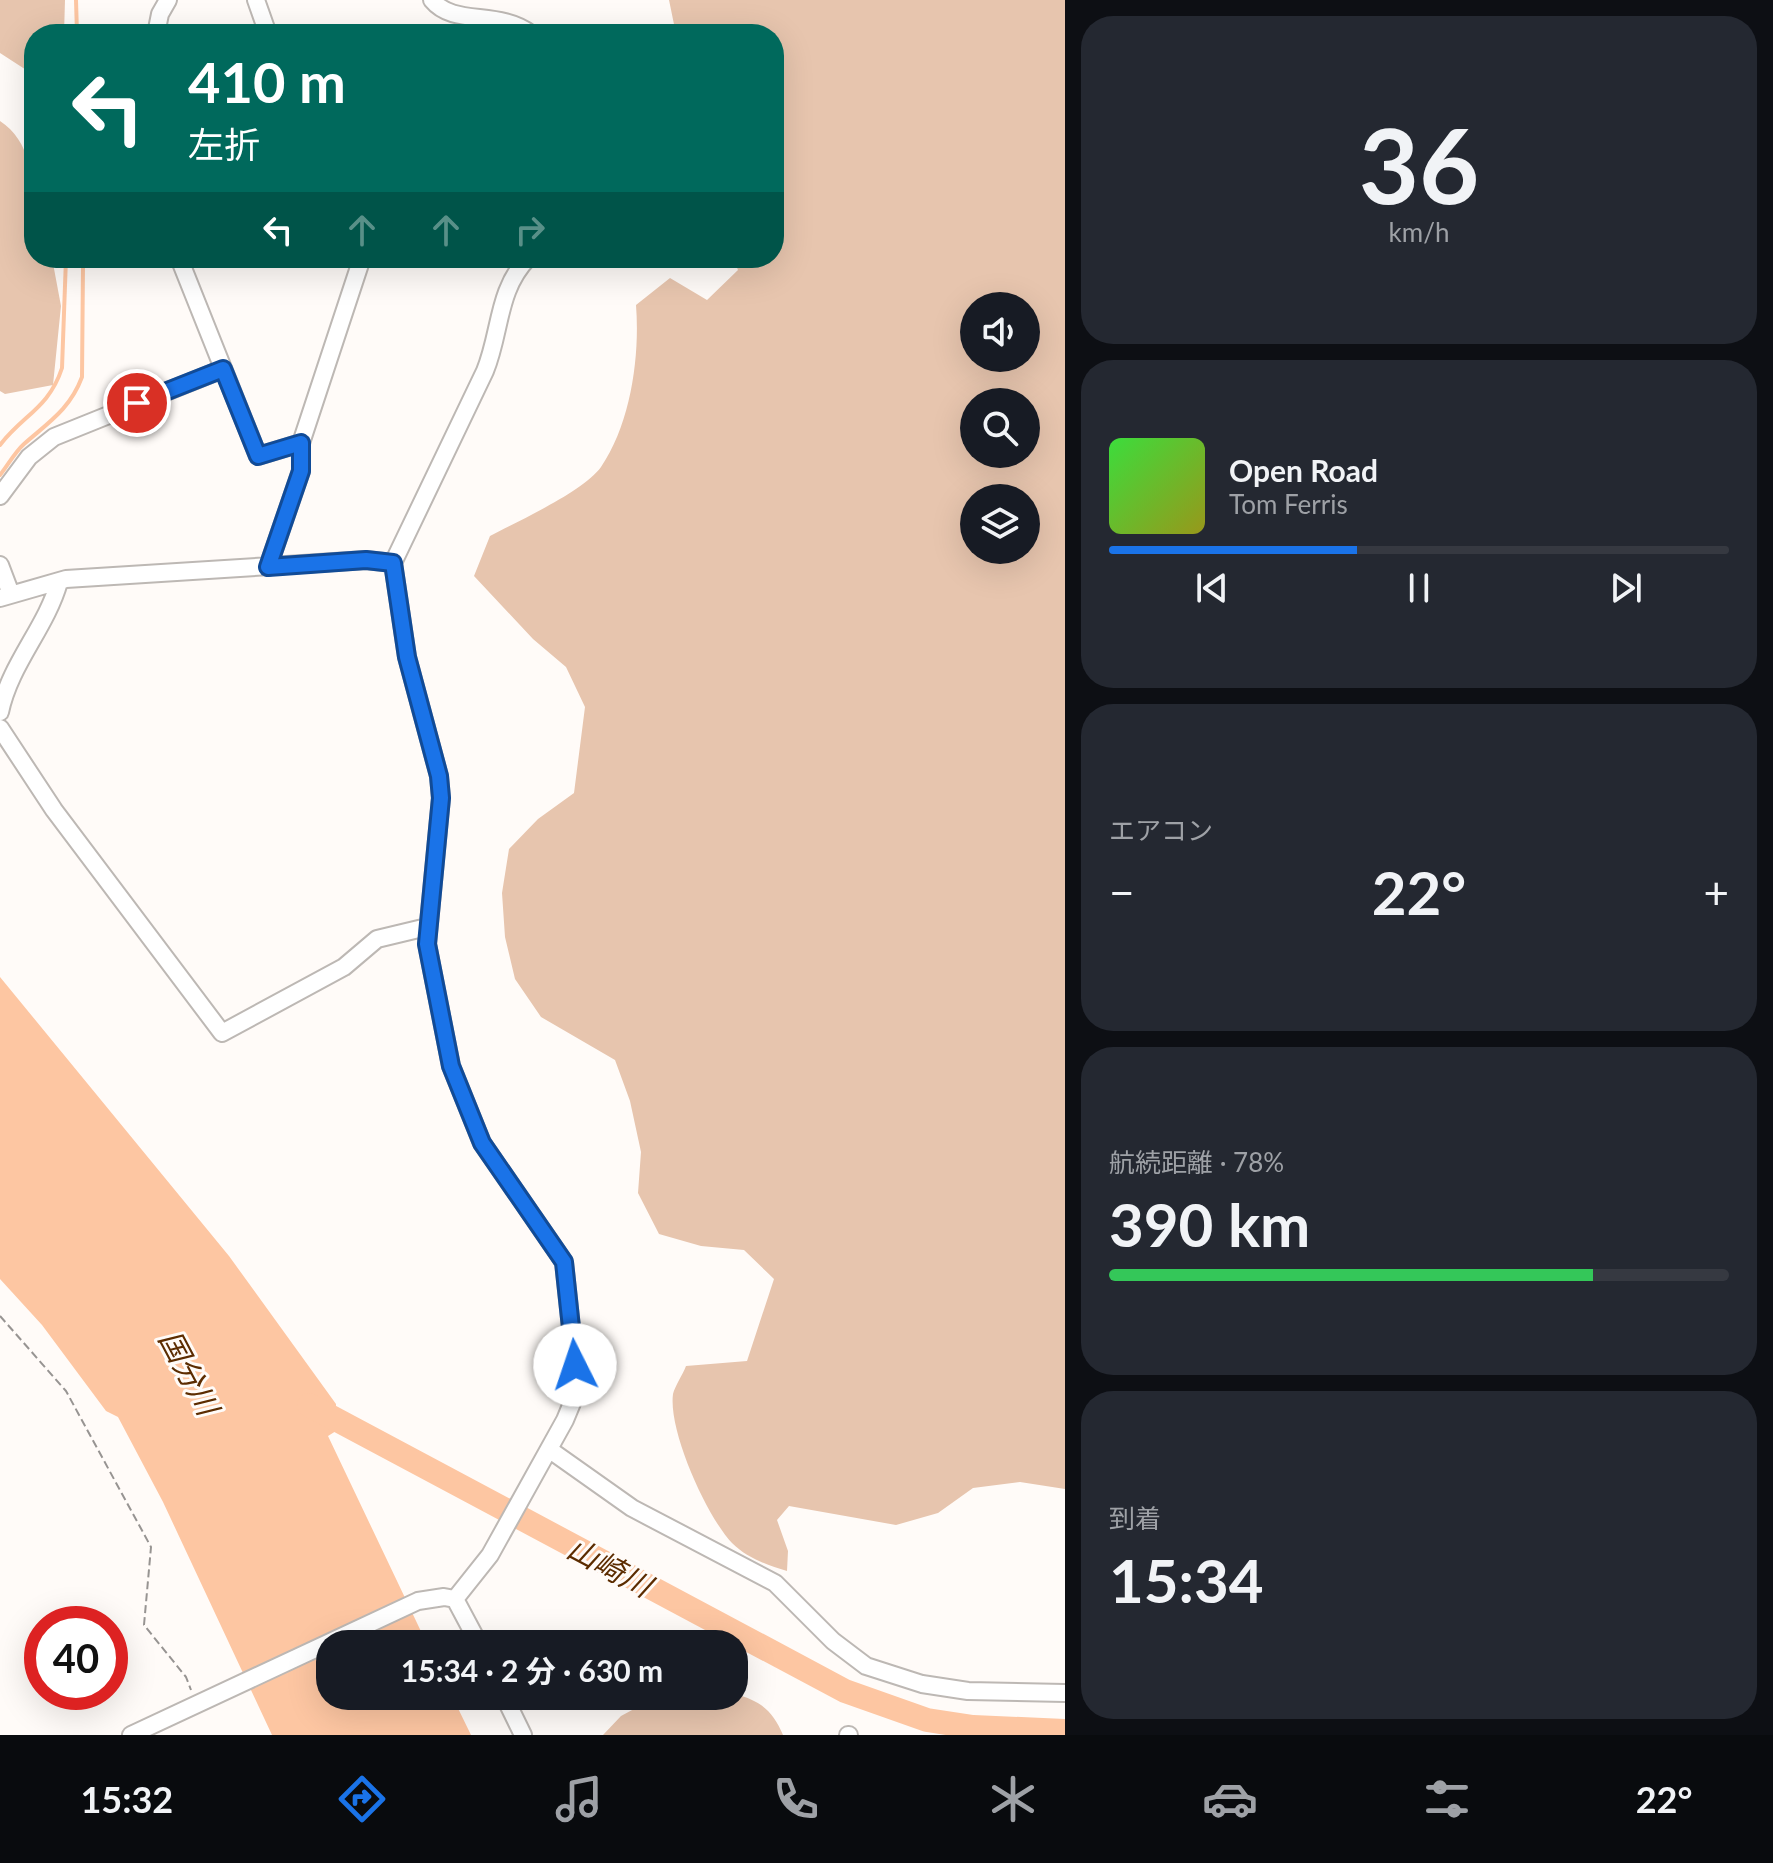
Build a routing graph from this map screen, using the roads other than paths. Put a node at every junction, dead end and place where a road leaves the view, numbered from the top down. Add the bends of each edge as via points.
1 (168, 0) edge
2 (256, 0) edge
3 (432, 0) edge
4 (158, 24) edge
5 (264, 24) edge
6 (515, 24) edge
7 (183, 268) edge
8 (359, 268) edge
9 (521, 268) edge
10 (223, 369) junction
11 (301, 443) junction
12 (0, 496) edge
13 (393, 563) junction
14 (0, 565) edge
15 (268, 567) junction
16 (59, 582) junction
17 (6, 596) edge
18 (0, 712) edge
19 (0, 728) edge
20 (427, 927) junction
21 (550, 1450) junction
22 (455, 1599) junction
23 (472, 1630) edge
24 (1065, 1693) edge
25 (511, 1710) edge
26 (131, 1735) edge
27 (523, 1735) edge

1 - 4 street
2 - 5 street
3 - 6 street via 448,14
7 - 10 street
8 - 11 street
9 - 13 street via 509,284 489,361
10 - 11 street via 258,456
10 - 12 street via 54,437 29,457
11 - 15 street via 301,471
13 - 15 street
13 - 20 street via 407,657 439,776
14 - 17 street
15 - 16 street
16 - 17 street
16 - 18 street via 15,669
19 - 20 street via 54,810 222,1033 344,967 377,939
20 - 21 street via 451,1066 469,1118 557,1248 566,1271 576,1384
21 - 22 street via 508,1526
21 - 24 street via 632,1508 775,1583 866,1666 922,1684 968,1691
22 - 23 street
22 - 26 street via 432,1598 402,1608
25 - 27 street

